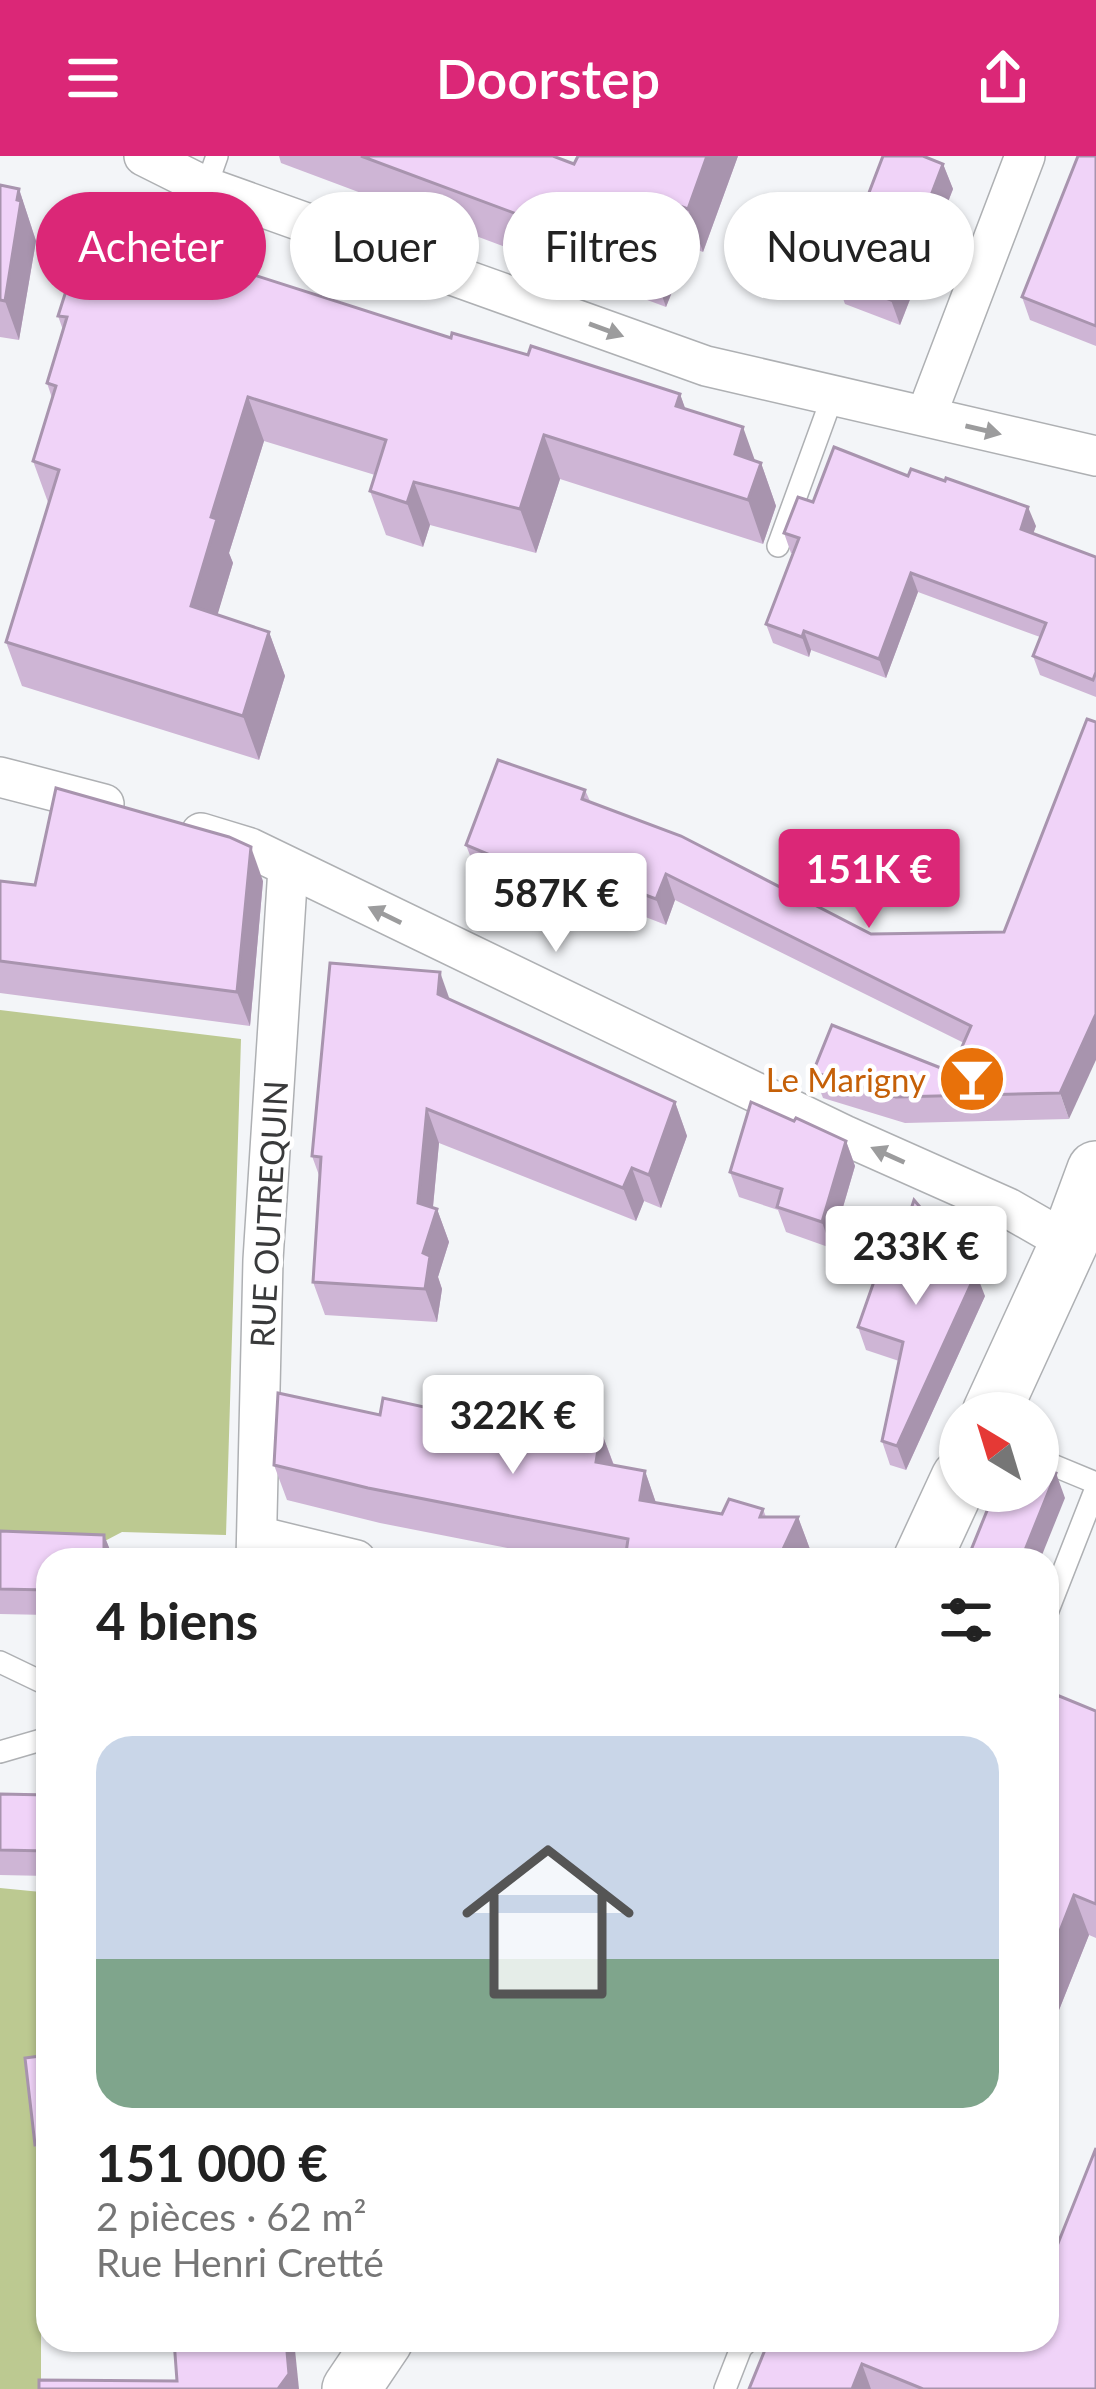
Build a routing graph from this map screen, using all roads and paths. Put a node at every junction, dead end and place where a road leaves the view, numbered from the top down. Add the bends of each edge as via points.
1 (144, 156) edge
2 (1025, 156) edge
3 (211, 171) edge
4 (833, 395) junction
5 (926, 416) junction
6 (1096, 456) edge
7 (778, 546) dead end
8 (0, 777) edge
9 (288, 868) junction
10 (1096, 1170) edge
11 (1069, 1243) junction
12 (1001, 1392) edge
13 (1059, 1468) edge
14 (1096, 1485) edge
15 (944, 1512) edge
16 (256, 1548) edge
17 (928, 1548) edge
18 (1059, 1581) edge
19 (0, 1662) edge
20 (36, 1679) edge
21 (36, 1742) edge
22 (0, 1752) edge
23 (739, 2352) edge
24 (725, 2389) edge

1 - 3 street
2 - 5 street
3 -> 4 street via 706,366
4 - 5 street
4 - 7 lane
5 -> 6 street
8 - 9 street via 250,848
11 -> 9 street
9 - 16 street, RUE OUTREQUIN via 263,1260
10 - 11 main road
11 - 12 main road
13 - 14 lane
14 - 18 lane
15 - 17 main road
19 - 20 lane
21 - 22 lane
23 - 24 lane

